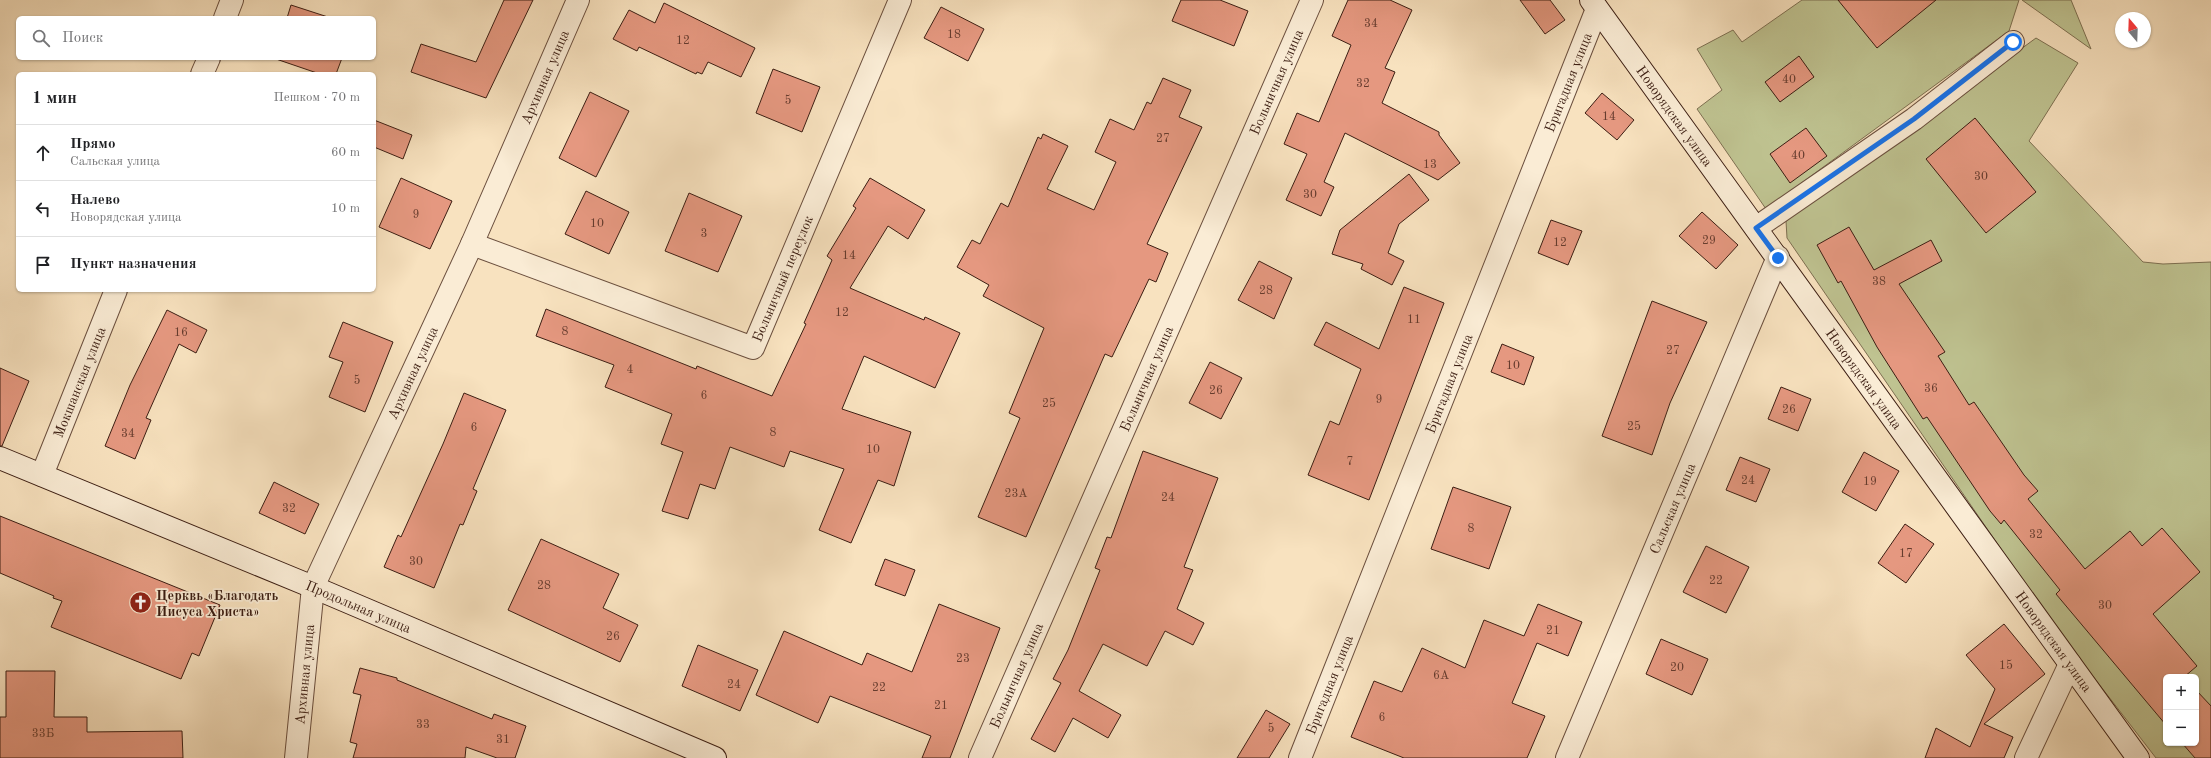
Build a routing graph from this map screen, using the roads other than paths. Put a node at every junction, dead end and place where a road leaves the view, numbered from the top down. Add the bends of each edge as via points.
1 (232, 0) edge
2 (578, 0) edge
3 (900, 0) edge
4 (1312, 0) edge
5 (1594, 4) edge
6 (226, 16) edge
7 (2013, 42) dead end
8 (208, 60) edge
9 (203, 72) edge
10 (1756, 228) junction
11 (472, 244) junction
12 (1778, 258) junction
13 (115, 292) edge
14 (0, 458) edge
15 (42, 475) junction
16 (313, 587) junction
17 (2070, 664) junction
18 (296, 758) edge
19 (715, 758) edge
20 (980, 758) edge
21 (1300, 758) edge
22 (1566, 758) edge
23 (2026, 758) edge
24 (2138, 758) edge

1 - 6 street
2 - 11 street, Архивная улица
3 - 11 street, Больничный переулок via 753,348
4 - 20 street, Больничная улица
5 - 10 street, Новорядская улица
5 - 21 street, Бригадная улица
7 - 10 street via 1914,119
8 - 9 street
10 - 12 street, Новорядская улица
11 - 16 street, Архивная улица
12 - 17 street, Новорядская улица
12 - 22 street, Сальская улица
13 - 15 street, Мокшанская улица
14 - 15 street, Продольная улица
15 - 16 street, Продольная улица
16 - 18 street, Архивная улица
16 - 19 street, Продольная улица
17 - 23 street
17 - 24 street, Новорядская улица

